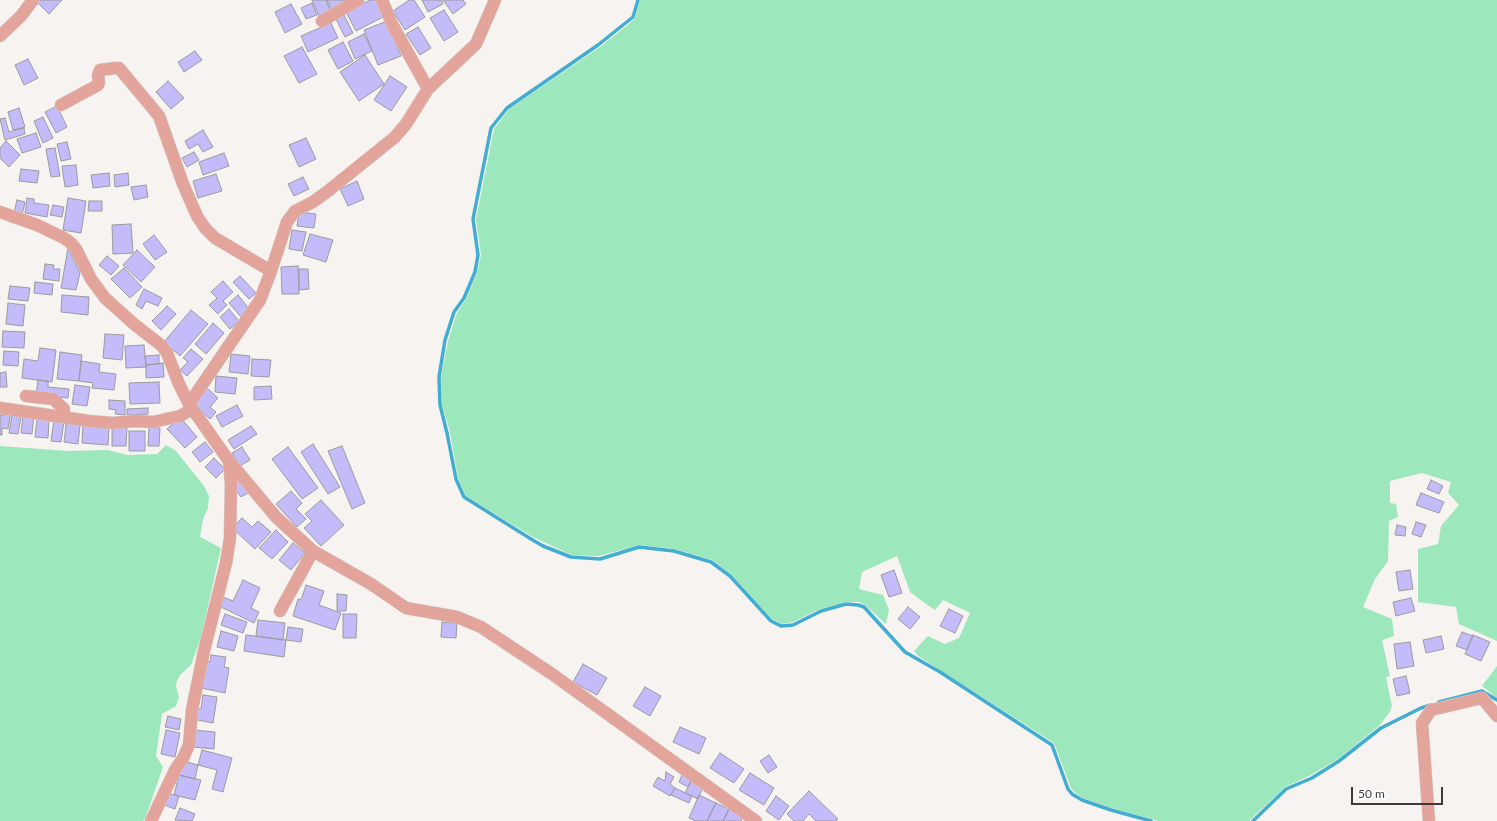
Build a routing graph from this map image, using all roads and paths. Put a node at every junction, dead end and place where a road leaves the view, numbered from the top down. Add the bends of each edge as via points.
1 (33, 0) edge
2 (358, 0) edge
3 (382, 0) edge
4 (495, 0) edge
5 (322, 21) dead end
6 (0, 36) edge
7 (428, 89) junction
8 (61, 105) dead end
9 (0, 212) edge
10 (271, 271) junction
11 (26, 396) dead end
12 (190, 407) junction
13 (0, 408) edge
14 (64, 417) junction
15 (229, 461) junction
16 (313, 551) junction
17 (280, 611) dead end
18 (1497, 716) edge
19 (151, 821) edge
20 (756, 821) edge
21 (1429, 821) edge

1 - 6 street
2 - 5 street
3 - 7 street via 392,24
4 - 7 street via 476,44
7 - 10 street via 395,137 328,191 295,212 287,222
8 - 10 street via 98,85 100,70 119,68 159,116 183,184 205,228 215,238
9 - 12 street via 37,225 71,243 105,298 162,346
10 - 12 street via 260,300
11 - 14 street via 53,399 64,409
12 - 14 street via 180,416 153,422 113,423
12 - 15 street
13 - 14 street
15 - 16 street via 276,517
15 - 19 street via 230,538 192,710 189,745
16 - 17 street
16 - 20 street via 371,584 406,608 457,617 481,627 552,674
18 - 21 street via 1482,698 1431,710 1422,723

